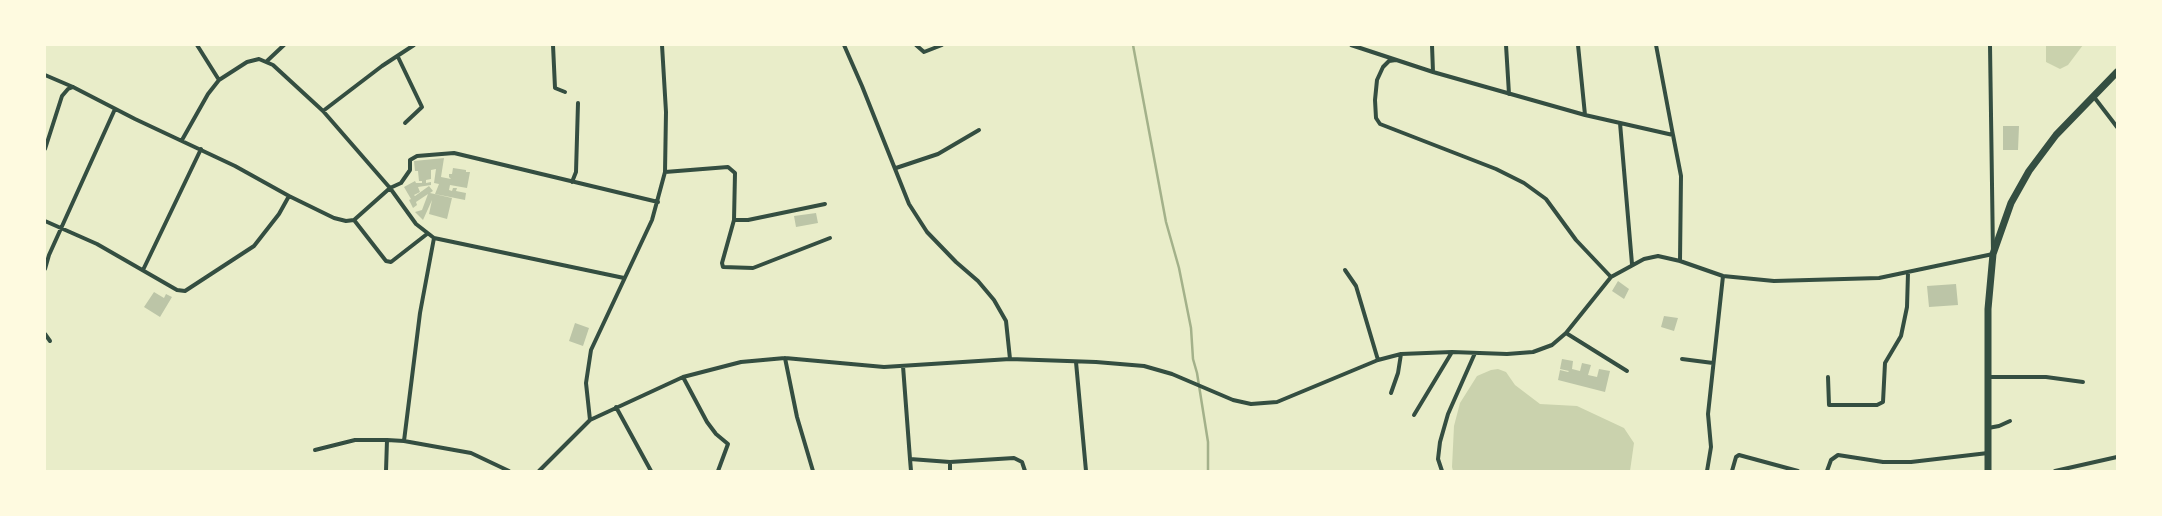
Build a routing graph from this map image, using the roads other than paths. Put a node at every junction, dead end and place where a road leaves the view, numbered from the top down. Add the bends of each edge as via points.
1 (197, 45) edge
2 (284, 45) edge
3 (414, 45) edge
4 (552, 45) edge
5 (662, 45) edge
6 (844, 45) edge
7 (916, 45) edge
8 (942, 45) edge
9 (1351, 45) edge
10 (1432, 45) edge
11 (1506, 45) edge
12 (1578, 45) edge
13 (1656, 45) edge
14 (1990, 45) edge
15 (1360, 46) edge
16 (398, 57) junction
17 (1397, 60) junction
18 (268, 61) junction
19 (1433, 72) junction
20 (2117, 72) edge
21 (45, 75) edge
22 (219, 80) junction
23 (73, 87) junction
24 (565, 92) dead end
25 (1509, 94) junction
26 (2094, 97) junction
27 (578, 103) dead end
28 (115, 109) junction
29 (323, 112) junction
30 (1585, 115) junction
31 (405, 122) dead end
32 (1620, 123) junction
33 (2117, 127) edge
34 (979, 130) dead end
35 (1673, 135) junction
36 (182, 140) junction
37 (45, 149) edge
38 (201, 150) junction
39 (896, 168) junction
40 (665, 172) junction
41 (572, 182) junction
42 (390, 188) junction
43 (290, 196) junction
44 (658, 202) junction
45 (825, 204) dead end
46 (354, 220) junction
47 (734, 220) junction
48 (45, 221) edge
49 (63, 228) junction
50 (427, 234) junction
51 (434, 238) junction
52 (830, 238) dead end
53 (1993, 254) junction
54 (1680, 261) junction
55 (1632, 264) junction
56 (45, 269) edge
57 (144, 270) junction
58 (1345, 270) dead end
59 (1908, 273) junction
60 (1724, 276) junction
61 (1611, 277) junction
62 (624, 278) junction
63 (1566, 332) junction
64 (45, 334) edge
65 (50, 341) dead end
66 (1452, 352) junction
67 (1475, 353) junction
68 (1400, 354) junction
69 (785, 358) junction
70 (1010, 359) junction
71 (1682, 359) dead end
72 (1378, 360) junction
73 (1076, 362) junction
74 (1713, 363) junction
75 (902, 366) junction
76 (1627, 371) dead end
77 (683, 377) junction
78 (1828, 377) dead end
79 (1988, 377) junction
80 (2083, 382) dead end
81 (1391, 393) dead end
82 (616, 407) junction
83 (1414, 415) dead end
84 (590, 420) junction
85 (2010, 421) dead end
86 (1988, 428) junction
87 (387, 440) junction
88 (404, 441) junction
89 (315, 450) dead end
90 (1988, 454) junction
91 (2117, 457) edge
92 (910, 459) junction
93 (950, 462) junction
94 (386, 471) edge
95 (509, 471) edge
96 (540, 471) edge
97 (651, 471) edge
98 (718, 471) edge
99 (813, 471) edge
100 (911, 471) edge
101 (950, 471) edge
102 (1025, 471) edge
103 (1086, 471) edge
104 (1442, 471) edge
105 (1707, 471) edge
106 (1732, 471) edge
107 (1798, 471) edge
108 (1827, 471) edge
109 (1988, 471) edge
110 (2055, 471) edge

1 - 22 street
2 - 18 street
3 - 16 street
4 - 24 street via 555,88
5 - 40 street via 666,112
6 - 39 street
7 - 8 street via 924,52
9 - 15 street
10 - 19 street
11 - 25 street
12 - 30 street
13 - 35 street
14 - 53 street
15 - 17 street
16 - 29 street via 382,66
16 - 31 street via 422,107
17 - 19 street
17 - 61 street via 1389,61 1376,80 1376,118 1380,124 1496,169 1524,183 1546,199 1576,240
18 - 22 street via 259,59 247,62
18 - 29 street
19 - 25 street
20 - 26 main road
21 - 23 street
22 - 36 street via 208,94
23 - 28 street
23 - 37 street via 62,96
25 - 30 street
26 - 33 street
26 - 53 main road via 2056,135 2029,171 2011,203
27 - 41 street via 576,172
28 - 36 street
28 - 49 street
29 - 42 street
30 - 32 street
32 - 35 street
32 - 55 street
34 - 39 street via 938,154
35 - 54 street via 1681,176
36 - 38 street
38 - 43 street
38 - 57 street
39 - 70 street via 909,204 927,232 994,300 1006,321
40 - 44 street
40 - 47 street via 728,166 735,173
41 - 42 street via 454,153 417,156 410,160 410,170 399,185
41 - 44 street
42 - 46 street
42 - 50 street via 416,224
43 - 46 street via 334,218
43 - 57 street via 254,246 192,287 184,291 177,290
44 - 62 street
45 - 47 street via 748,220
46 - 50 street via 386,261 391,262
47 - 52 street via 722,263 728,268 753,268
48 - 49 street
49 - 56 street
49 - 57 street
50 - 51 street
51 - 62 street
51 - 88 street via 420,313
53 - 59 street
53 - 79 main road via 1988,309
54 - 55 street via 1658,256
54 - 60 street
55 - 61 street
58 - 72 street via 1356,286
59 - 60 street via 1879,278 1774,281
59 - 78 street via 1907,307 1902,336 1885,362 1883,402 1877,405 1830,405
60 - 74 street
61 - 63 street
62 - 84 street via 597,336 587,367
63 - 67 street via 1552,345 1533,352
63 - 76 street
64 - 65 street
66 - 67 street
66 - 68 street
66 - 83 street
67 - 104 street via 1448,414 1440,442 1438,459
68 - 72 street
68 - 81 street via 1398,373
69 - 75 street via 884,367
69 - 77 street via 741,362
69 - 99 street via 797,417
70 - 73 street
70 - 75 street
71 - 74 street
72 - 73 street via 1277,402 1251,404 1233,400 1187,380 1144,366
73 - 103 street
74 - 105 street via 1708,414 1711,447
75 - 92 street
77 - 82 street
77 - 98 street via 706,422 728,444
79 - 80 street via 2046,377
79 - 86 main road
82 - 84 street
82 - 97 street
84 - 96 street
85 - 86 street
86 - 90 main road
87 - 88 street
87 - 89 street via 355,440
87 - 94 street
88 - 95 street via 471,453
90 - 108 street via 1911,462 1883,462 1838,455 1831,460
90 - 109 main road
91 - 110 street
92 - 93 street
92 - 100 street
93 - 101 street
93 - 102 street via 1014,458 1022,462
106 - 107 street via 1739,455

